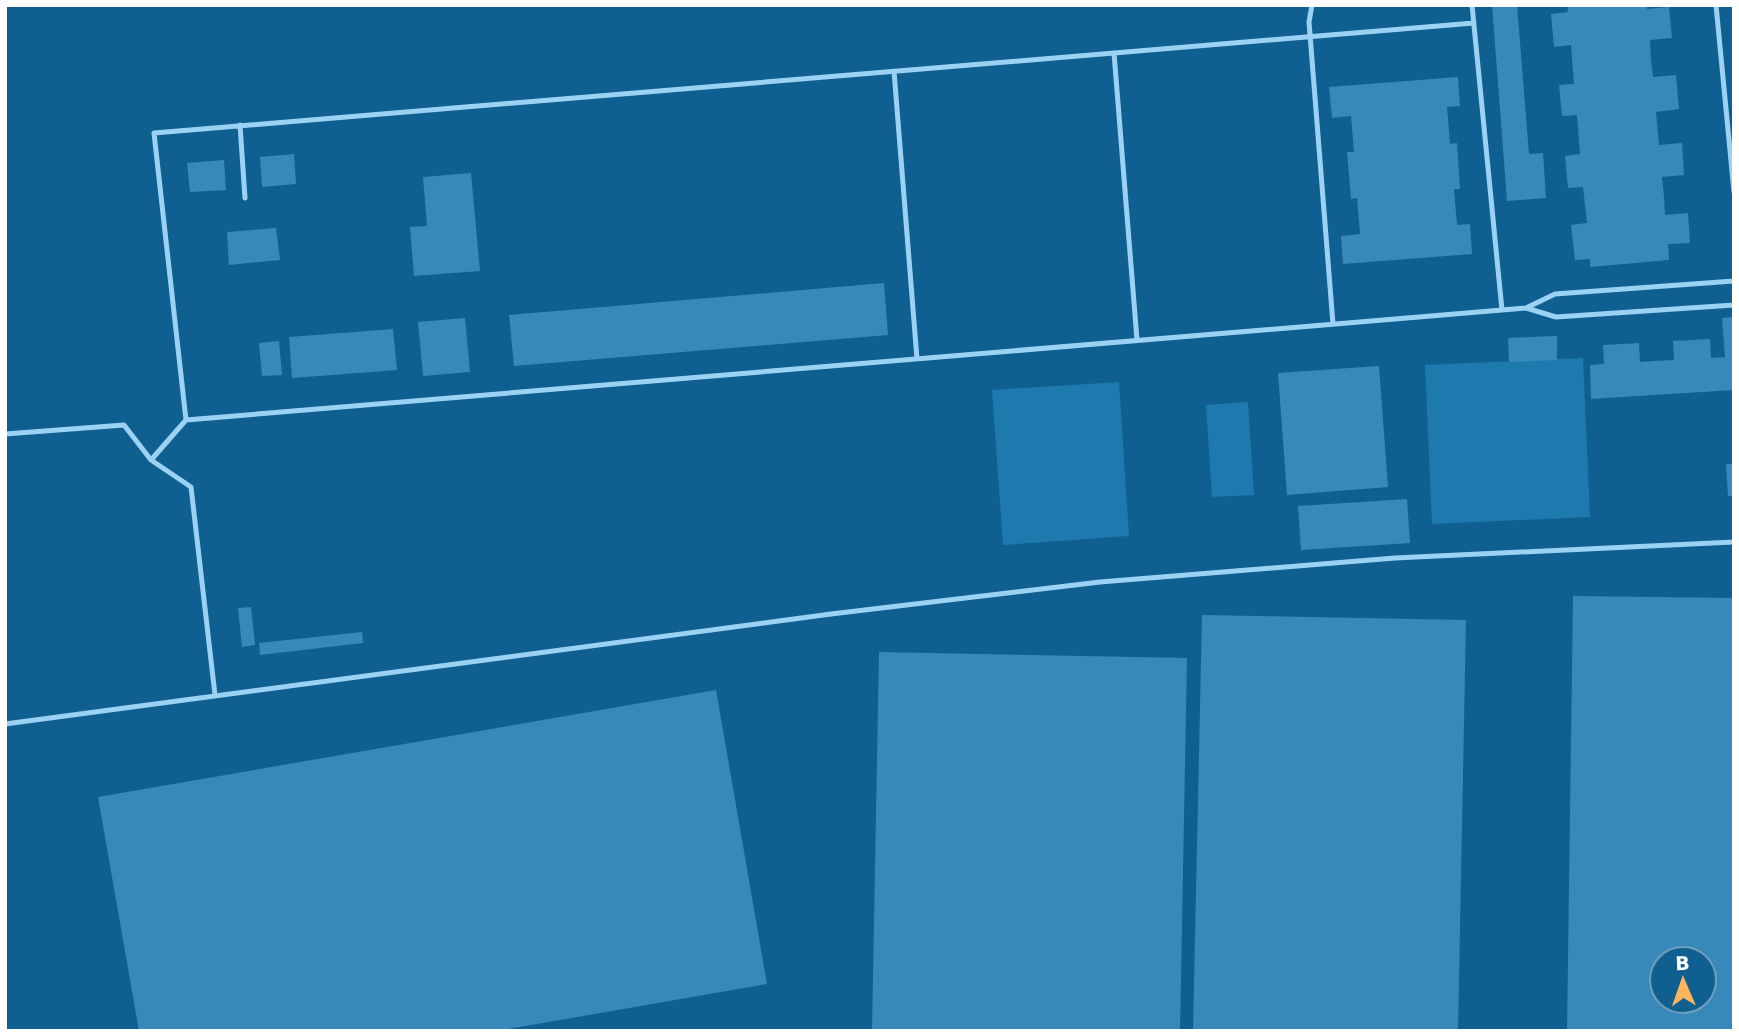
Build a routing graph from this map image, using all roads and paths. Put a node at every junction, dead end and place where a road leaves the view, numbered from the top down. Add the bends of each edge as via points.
1 (1312, 5) edge
2 (1472, 5) edge
3 (1717, 5) edge
4 (1474, 23) junction
5 (1311, 37) junction
6 (1114, 53) junction
7 (894, 71) junction
8 (240, 125) junction
9 (1734, 192) edge
10 (245, 198) dead end
11 (1734, 281) edge
12 (1734, 305) edge
13 (1526, 308) junction
14 (1502, 310) junction
15 (1333, 324) junction
16 (1137, 340) junction
17 (917, 359) junction
18 (186, 420) junction
19 (5, 434) edge
20 (151, 460) junction
21 (1734, 542) edge
22 (215, 695) junction
23 (5, 724) edge

1 - 5 lane
2 - 4 lane
3 - 9 lane
4 - 5 lane
4 - 14 lane
5 - 6 lane
5 - 15 lane
6 - 7 lane
6 - 16 lane
7 - 8 lane
7 - 17 lane
8 - 10 lane
8 - 18 lane via 154,132
11 - 13 lane via 1555,294
12 - 13 lane via 1556,317
13 - 14 lane
14 - 15 lane
15 - 16 lane
16 - 17 lane
17 - 18 lane
18 - 20 lane
19 - 20 lane via 124,425
20 - 22 lane via 191,487
21 - 22 lane via 1395,558 1100,582
22 - 23 lane

